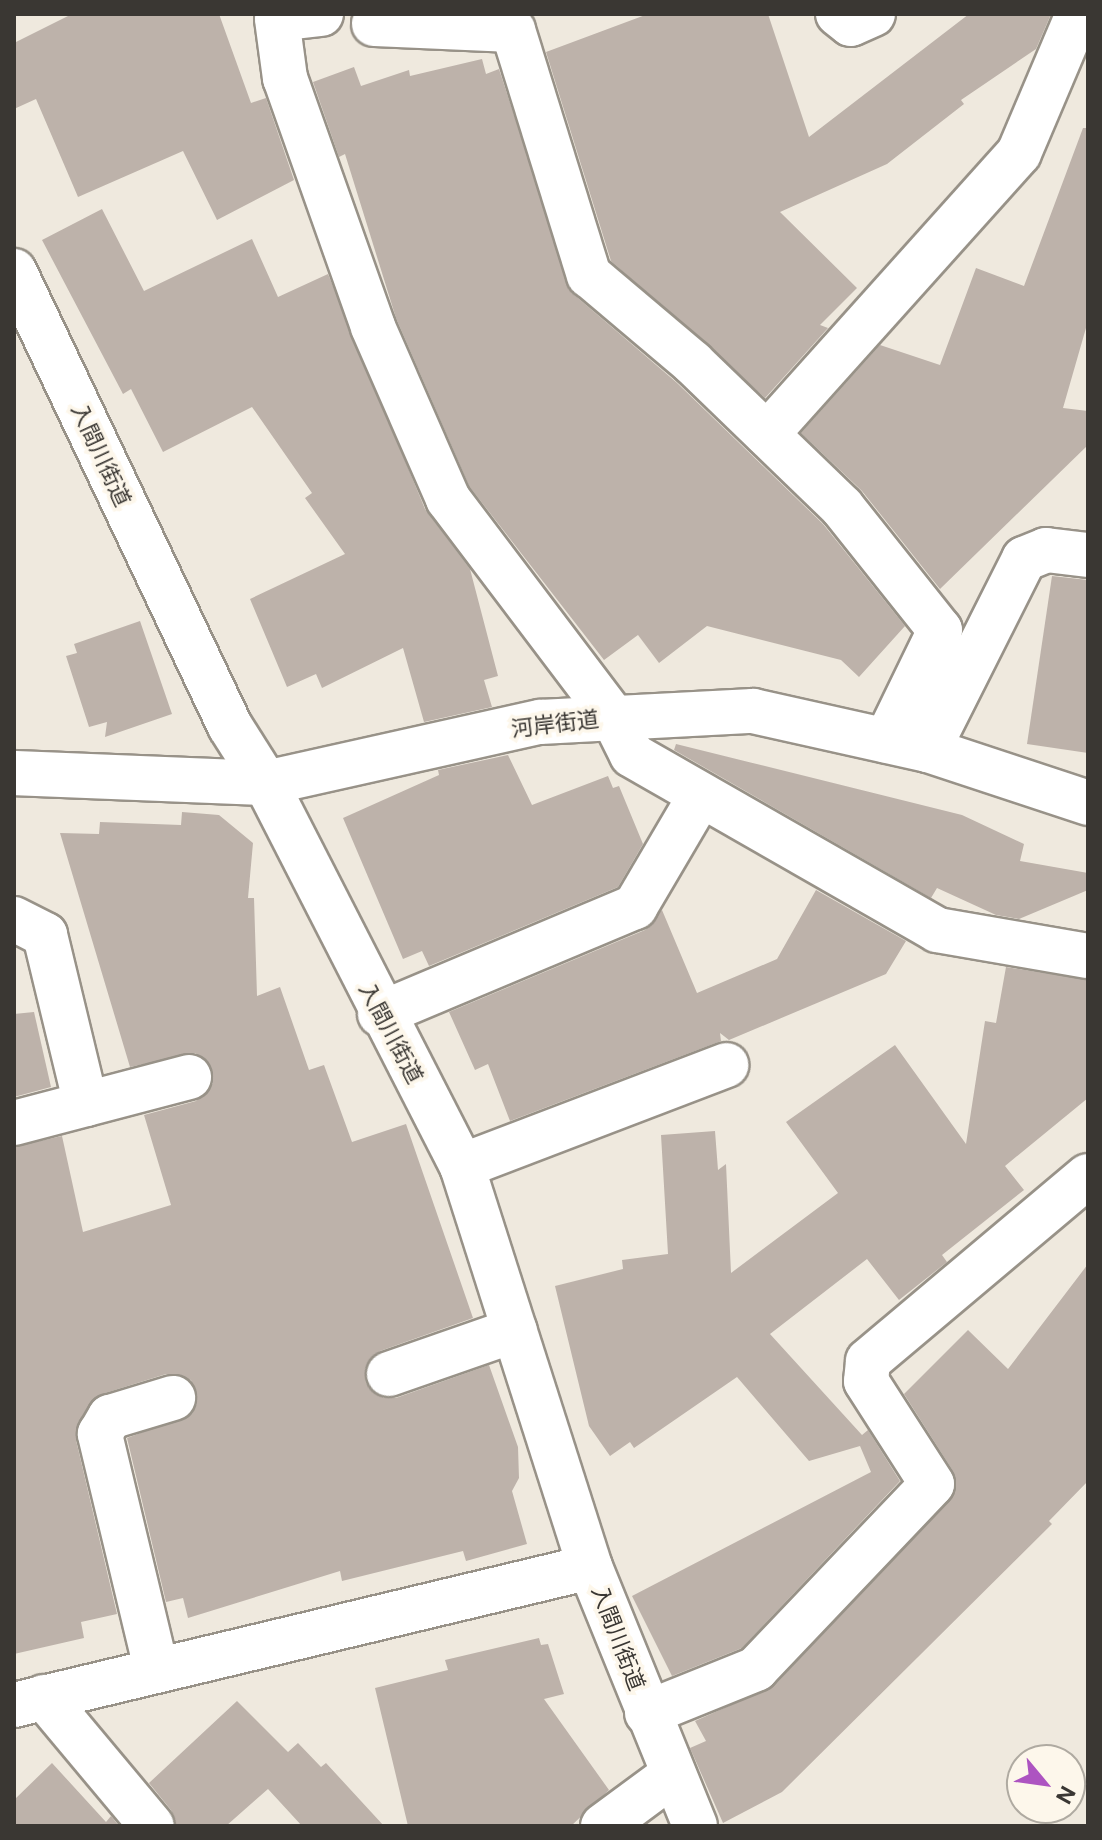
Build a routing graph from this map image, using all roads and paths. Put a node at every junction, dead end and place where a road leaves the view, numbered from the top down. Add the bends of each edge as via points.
1 (324, 14) edge
2 (838, 14) edge
3 (873, 14) edge
4 (1078, 14) edge
5 (374, 19) edge
6 (14, 271) edge
7 (767, 434) junction
8 (1088, 555) edge
9 (613, 717) junction
10 (886, 741) junction
11 (928, 750) junction
12 (14, 773) edge
13 (266, 783) junction
14 (700, 796) junction
15 (1088, 803) edge
16 (14, 919) edge
17 (1088, 956) edge
18 (380, 1014) junction
19 (726, 1065) dead end
20 (189, 1077) dead end
21 (86, 1104) junction
22 (14, 1123) edge
23 (462, 1166) junction
24 (1088, 1176) edge
25 (515, 1330) junction
26 (389, 1374) dead end
27 (173, 1398) dead end
28 (590, 1567) junction
29 (156, 1668) junction
30 (29, 1701) edge
31 (647, 1713) junction
32 (672, 1775) junction
33 (152, 1826) edge
34 (603, 1826) edge
35 (695, 1826) edge

1 - 5 street
1 - 9 street via 277,19 285,78 373,327 448,499
2 - 3 street via 851,24
4 - 7 street via 1019,153
5 - 7 street via 513,30 589,275
6 - 13 street, 入間川街道 via 230,726
7 - 10 street via 842,507 940,630
8 - 11 street via 1046,550 1024,559
9 - 10 street, 河岸街道 via 753,711
9 - 13 street, 河岸街道 via 540,722
9 - 14 street via 632,755
10 - 11 street, 河岸街道
11 - 15 street, 河岸街道
12 - 13 street, 河岸街道
13 - 18 street, 入間川街道
14 - 17 street via 937,930
14 - 18 street via 635,907
16 - 21 street via 45,935
18 - 23 street, 入間川街道
19 - 23 street
20 - 21 street
21 - 22 street
23 - 25 street, 入間川街道
24 - 31 street via 868,1361 866,1381 932,1484 756,1669
25 - 26 street
25 - 28 street, 入間川街道
27 - 29 street via 110,1417 100,1434
28 - 29 street
28 - 31 street, 入間川街道
29 - 30 street
30 - 33 street
31 - 32 street, 入間川街道
32 - 34 street
32 - 35 street, 入間川街道

